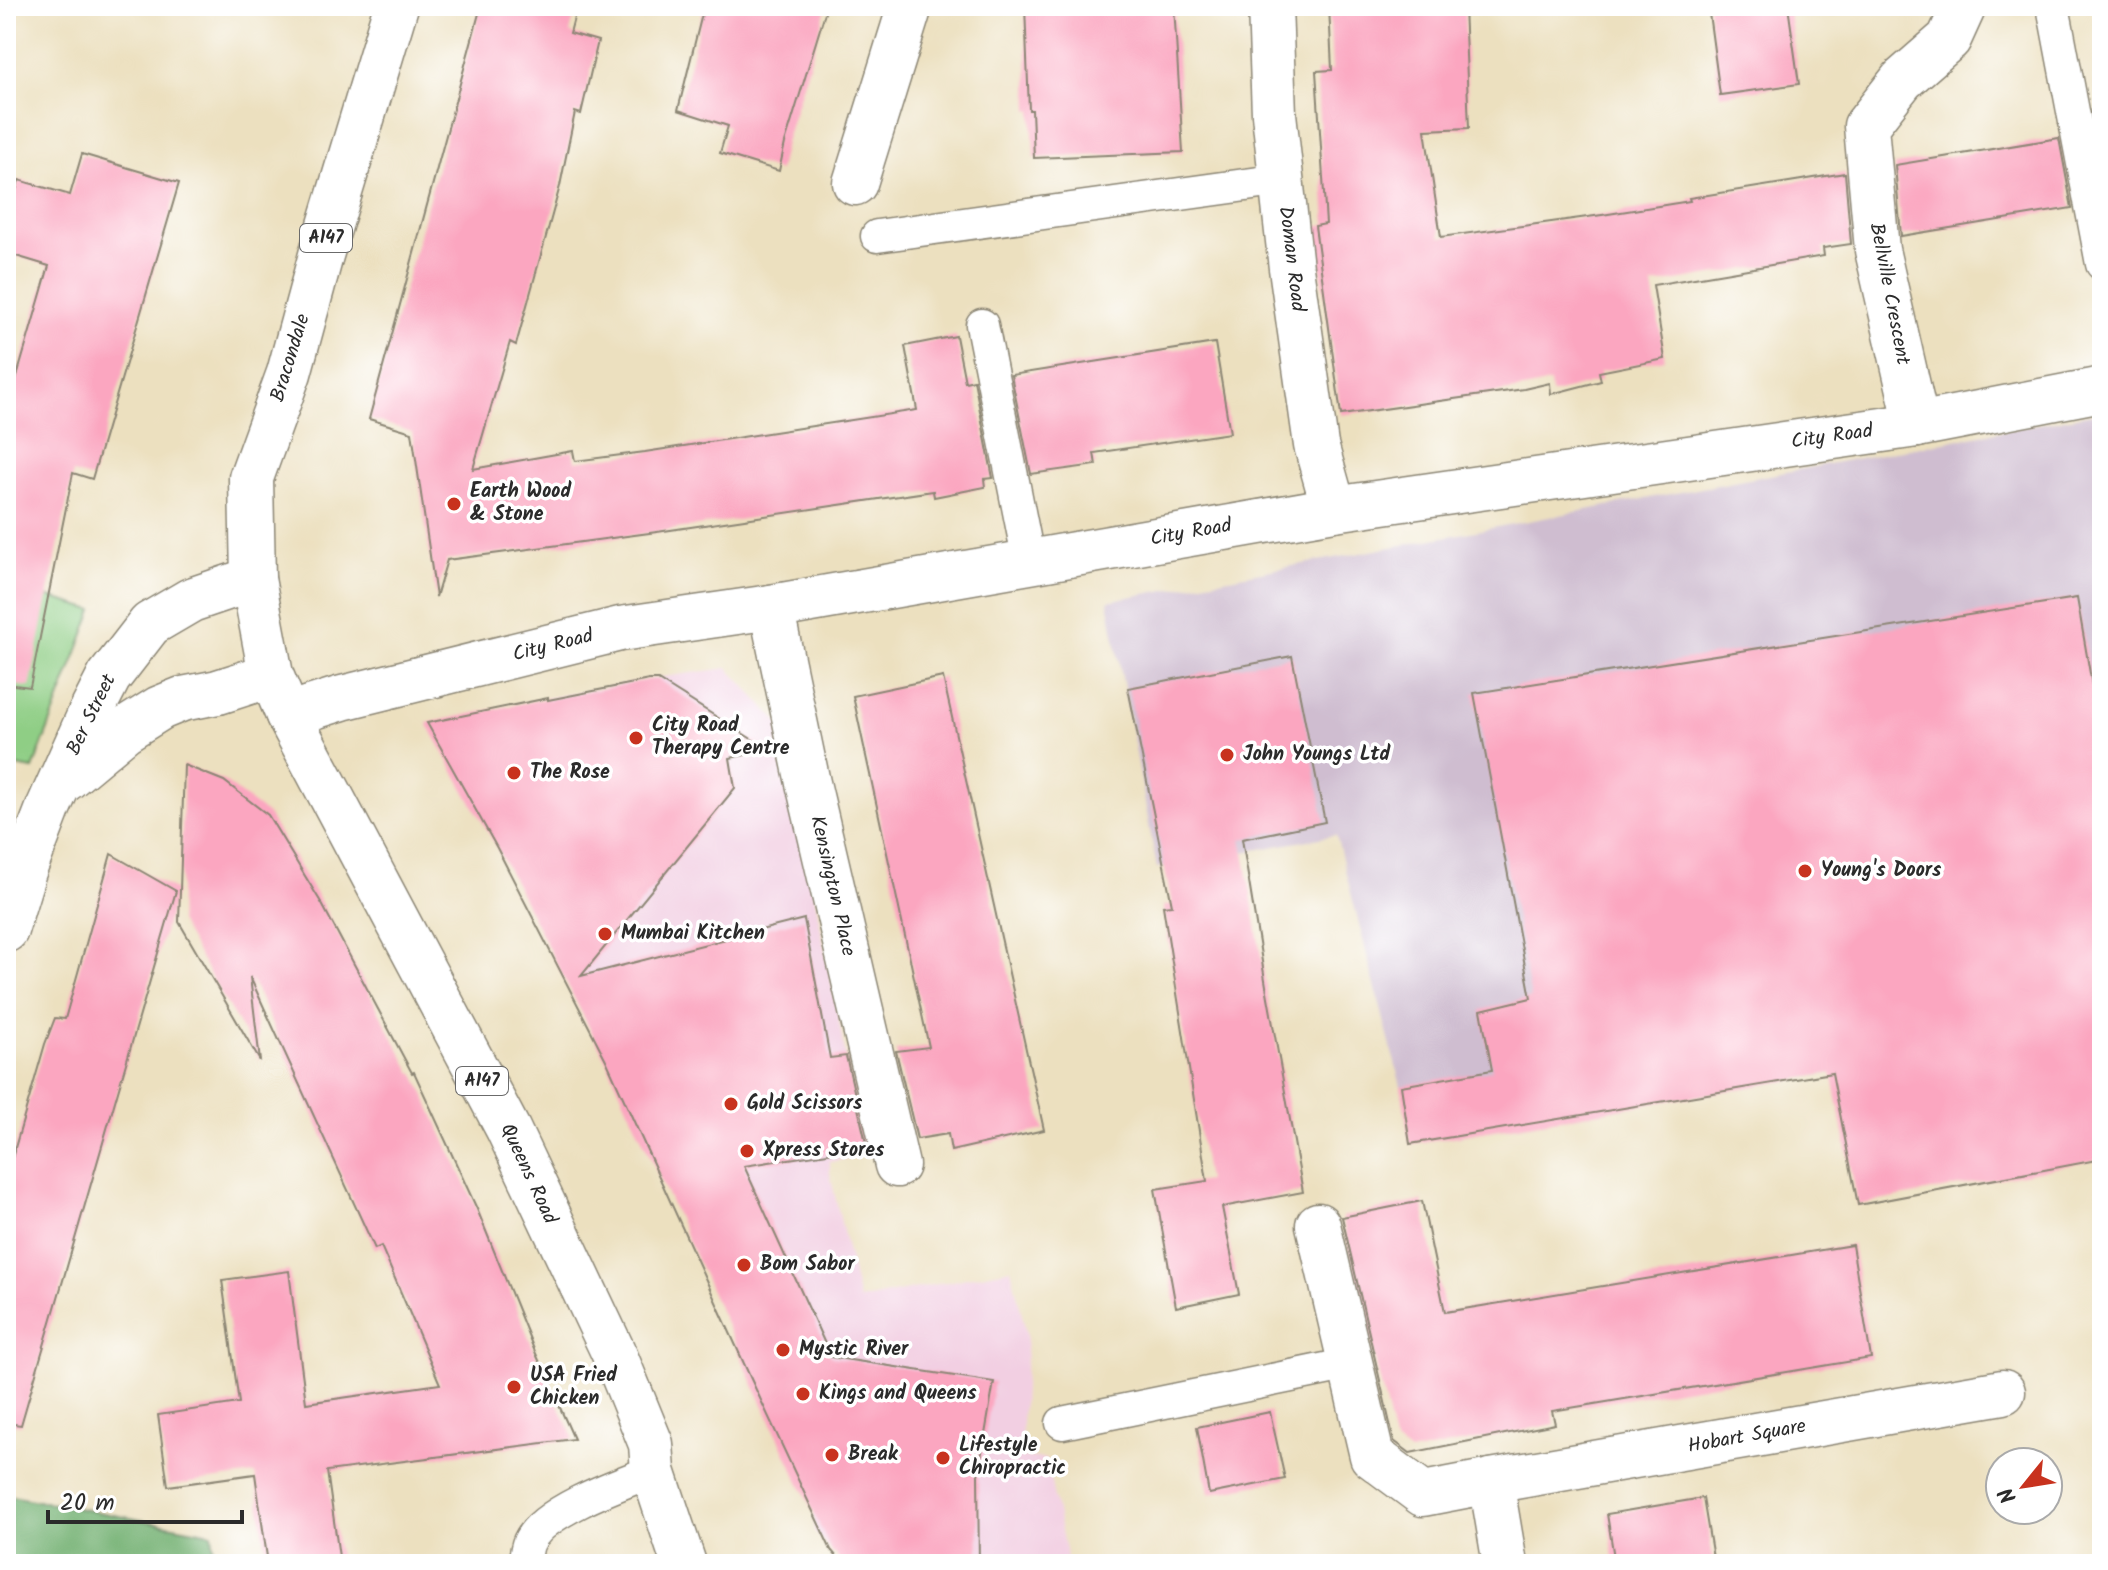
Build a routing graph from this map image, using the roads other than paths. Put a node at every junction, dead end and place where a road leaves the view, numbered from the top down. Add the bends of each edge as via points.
1 (396, 6) edge
2 (910, 6) edge
3 (1270, 6) edge
4 (1964, 6) edge
5 (2053, 6) edge
6 (1281, 180) junction
7 (855, 183) dead end
8 (877, 236) dead end
9 (2102, 264) edge
10 (982, 325) dead end
11 (2102, 389) edge
12 (1917, 425) junction
13 (1334, 509) junction
14 (1029, 562) junction
15 (253, 579) junction
16 (771, 607) junction
17 (271, 675) junction
18 (288, 715) junction
19 (58, 786) junction
20 (15, 869) edge
21 (6, 930) edge
22 (897, 1165) dead end
23 (1318, 1225) dead end
24 (1350, 1364) junction
25 (2003, 1392) dead end
26 (1062, 1423) dead end
27 (653, 1471) junction
28 (1491, 1481) junction
29 (524, 1564) edge
30 (684, 1564) edge
31 (1505, 1564) edge

1 - 15 street, Bracondale / A147 via 289,373 251,478
2 - 7 street
3 - 6 street, Doman Road
4 - 12 street, Bellville Crescent via 1949,39 1902,80 1866,126 1877,250
5 - 9 lane
6 - 8 lane
6 - 13 street, Doman Road via 1316,445
10 - 14 lane
11 - 12 street, City Road
12 - 13 street, City Road
13 - 14 street, City Road
14 - 16 street, City Road
15 - 17 street, Bracondale / A147
15 - 19 street, Ber Street via 191,600 150,624 109,677
16 - 18 street, City Road via 620,629
16 - 22 street, Kensington Place
17 - 18 street, Bracondale / A147
17 - 19 street, Ber Street via 160,708
18 - 27 street, Queens Road / A147 via 508,1129 616,1358 651,1444
19 - 20 street, Ber Street
20 - 21 street, Ber Street
23 - 24 street, Hobart Square
24 - 26 lane
24 - 28 street, Hobart Square via 1372,1456 1423,1494
25 - 28 street, Hobart Square
27 - 29 lane via 600,1491 546,1521 530,1540
27 - 30 street, Queens Road / A147
28 - 31 street

